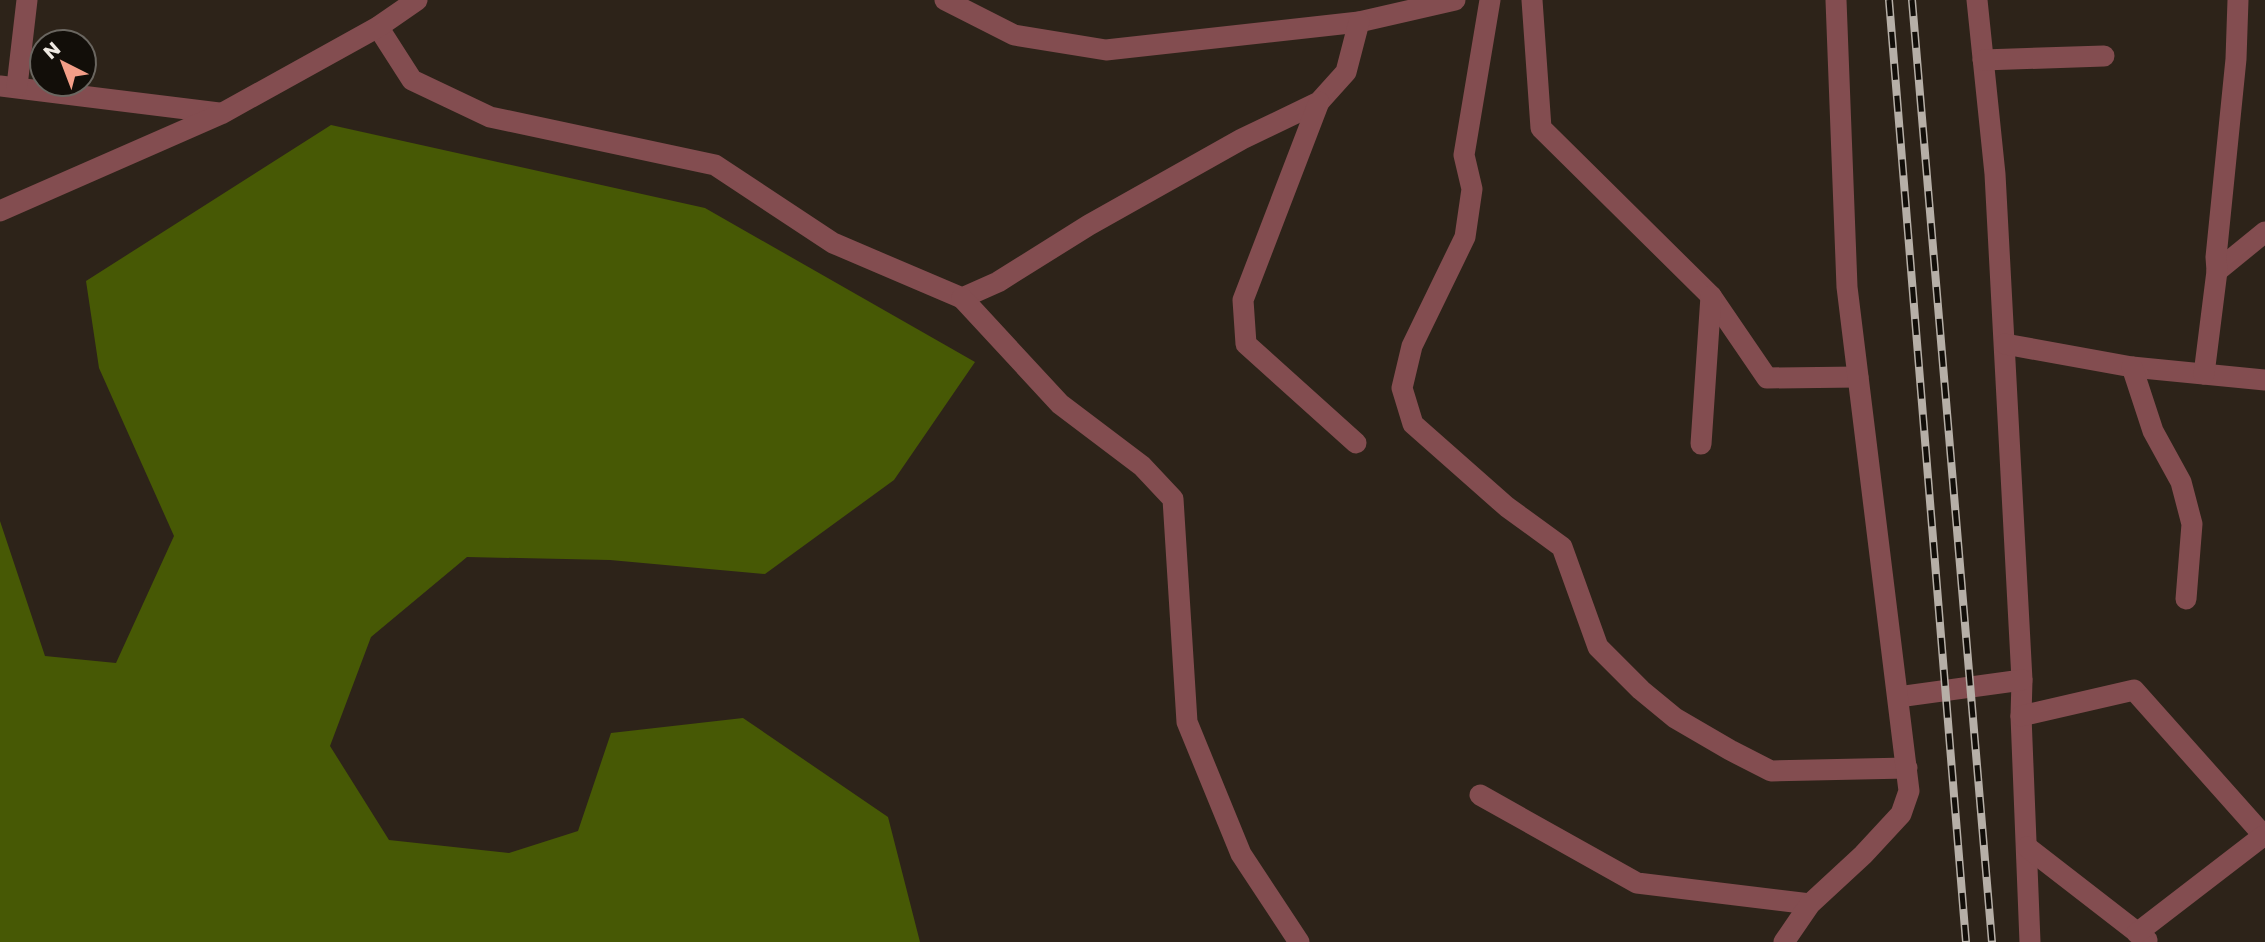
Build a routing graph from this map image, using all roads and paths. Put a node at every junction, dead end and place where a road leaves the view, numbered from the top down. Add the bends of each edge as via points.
1 (27, 0) edge
2 (417, 0) edge
3 (945, 0) edge
4 (1455, 0) edge
5 (1490, 0) edge
6 (1532, 0) edge
7 (1836, 0) edge
8 (1976, 0) edge
9 (2238, 0) edge
10 (1359, 22) junction
11 (378, 27) junction
12 (2104, 56) dead end
13 (1983, 60) junction
14 (8, 86) edge
15 (1319, 102) junction
16 (221, 114) junction
17 (0, 211) edge
18 (2265, 232) edge
19 (2217, 271) junction
20 (1711, 296) junction
21 (962, 298) junction
22 (2005, 344) junction
23 (2133, 367) junction
24 (2204, 374) junction
25 (1858, 377) junction
26 (2265, 380) edge
27 (1356, 443) dead end
28 (1701, 444) dead end
29 (2186, 599) dead end
30 (2022, 680) junction
31 (1898, 697) junction
32 (2021, 716) junction
33 (1907, 768) junction
34 (1480, 795) dead end
35 (2264, 837) edge
36 (2027, 847) junction
37 (1810, 904) junction
38 (2143, 938) edge
39 (1299, 942) edge
40 (1784, 942) edge
41 (2030, 942) edge

1 - 14 street
2 - 11 street
3 - 10 street via 1014,34 1106,50
4 - 10 street
5 - 33 street via 1464,155 1472,189 1465,237 1412,346 1402,388 1413,424 1507,507 1562,547 1598,647 1675,719 1771,771
6 - 20 street via 1541,128
7 - 25 street via 1847,287
8 - 13 street
9 - 19 street
10 - 15 street via 1346,72
11 - 16 street
11 - 21 street via 412,79 490,117 715,165 833,243
12 - 13 street
13 - 22 street
14 - 16 street
15 - 21 street via 1242,139 998,282
15 - 27 street via 1243,300 1246,344
16 - 17 street
18 - 19 street
19 - 24 street
20 - 25 street via 1768,378
20 - 28 street
21 - 39 street via 1060,404 1142,466 1173,499 1187,722 1241,854
22 - 23 street
22 - 30 street
23 - 24 street
23 - 29 street via 2153,432 2181,482 2192,524
24 - 26 street
25 - 31 street
30 - 31 street
30 - 32 street
31 - 33 street
32 - 35 street via 2134,690
32 - 36 street
33 - 37 street via 1909,791 1901,814
34 - 37 street via 1637,883
35 - 38 street
36 - 38 street
36 - 41 street
37 - 40 street

